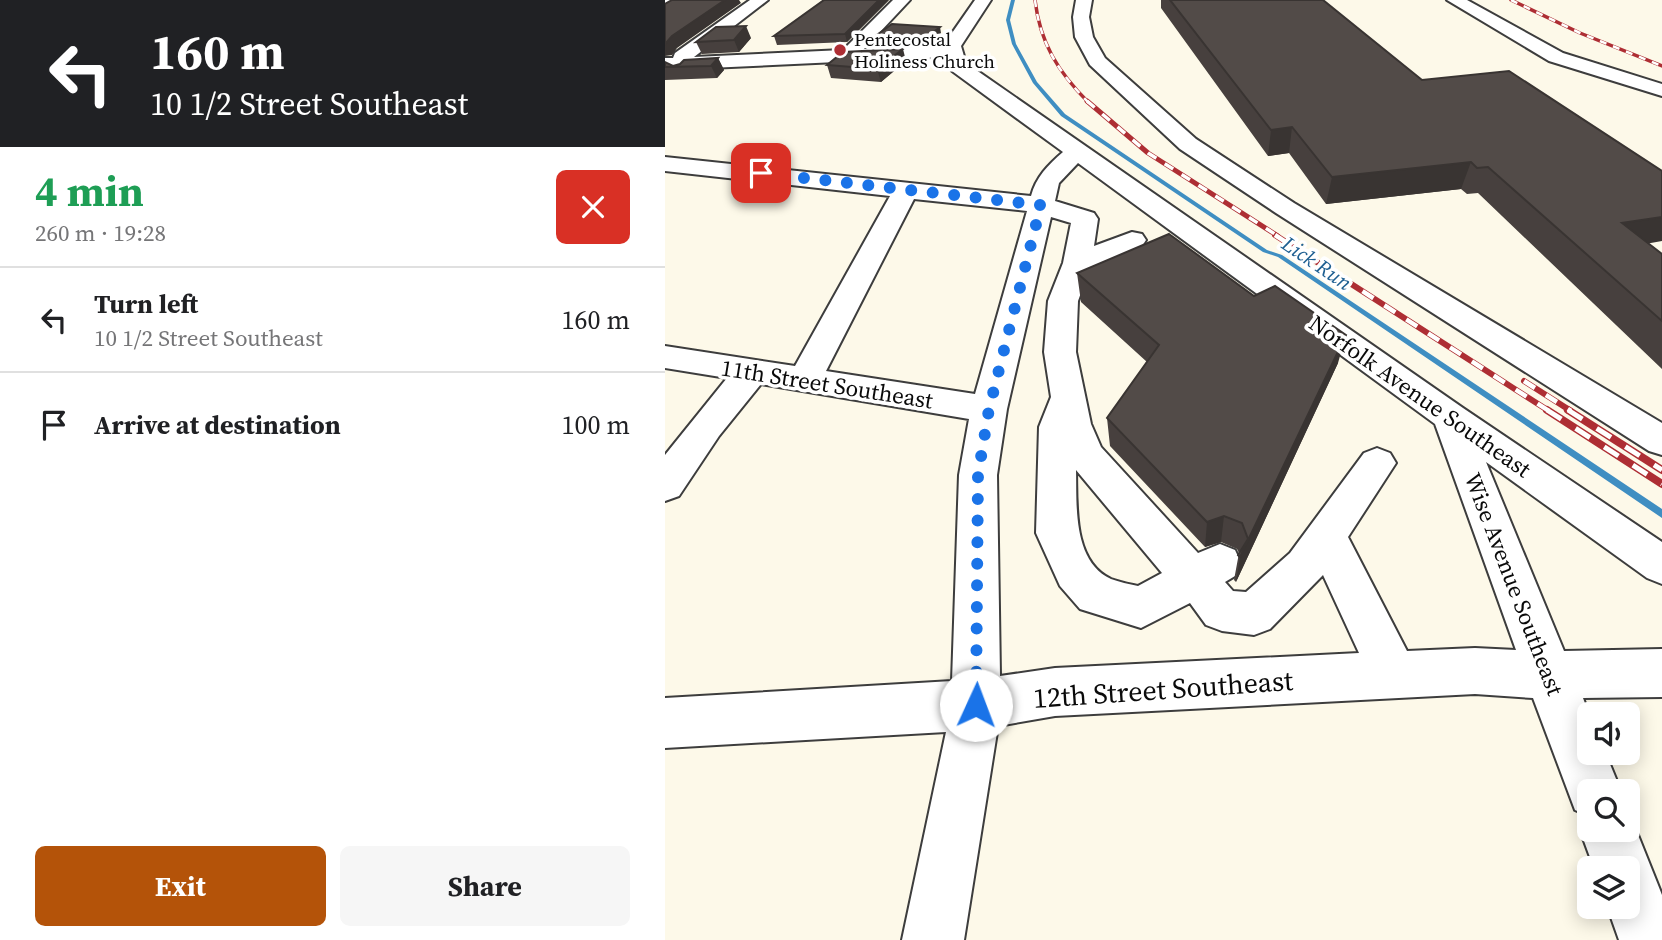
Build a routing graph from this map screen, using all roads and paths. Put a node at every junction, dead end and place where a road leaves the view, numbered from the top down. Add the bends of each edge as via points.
1 (761, 0) edge
2 (902, 0) edge
3 (983, 0) edge
4 (1084, 0) edge
5 (1455, 0) edge
6 (951, 51) junction
7 (848, 56) junction
8 (672, 64) edge
9 (665, 85) edge
10 (1662, 90) edge
11 (1077, 152) junction
12 (665, 164) edge
13 (906, 190) junction
14 (1041, 205) junction
15 (1132, 240) dead end
16 (1077, 263) junction
17 (1004, 351) junction
18 (1060, 352) junction
19 (665, 357) edge
20 (753, 372) junction
21 (804, 380) junction
22 (1068, 393) junction
23 (989, 409) junction
24 (1450, 417) junction
25 (1662, 441) edge
26 (1377, 463) dead end
27 (665, 485) edge
28 (1326, 536) junction
29 (1662, 565) edge
30 (1204, 576) junction
31 (1662, 673) edge
32 (1394, 675) junction
33 (1550, 675) junction
34 (976, 705) junction
35 (665, 723) edge
36 (1589, 779) edge
37 (1640, 914) edge
38 (933, 940) edge
39 (1650, 940) edge

1 - 8 street
2 - 7 street
3 - 6 street
4 - 25 street via 1080,17 1084,37 1097,61 1188,144
5 - 10 street via 1556,57
6 - 7 street
6 - 11 street, Norfolk Avenue Southeast via 960,67
7 - 8 street
8 - 9 street via 680,69
11 - 14 street via 1056,170
11 - 24 street, Norfolk Avenue Southeast
12 - 13 street
13 - 14 street
13 - 21 street
14 - 16 street via 1085,219
14 - 17 street
15 - 16 street
16 - 18 street via 1063,301
17 - 18 street
17 - 23 street
18 - 22 street
19 - 20 street, 11th Street Southeast
20 - 21 street, 11th Street Southeast
20 - 27 street via 707,425
21 - 23 street, 11th Street Southeast
22 - 30 street via 1073,424 1086,455
22 - 30 street via 1056,426 1057,533 1075,573 1096,595 1141,607
23 - 34 street via 978,475
24 - 29 street, Norfolk Avenue Southeast
24 - 33 street, Wise Avenue Southeast
26 - 28 street
28 - 30 street via 1305,566 1254,614 1222,610
28 - 32 street
31 - 33 street, 12th Street Southeast
32 - 33 street, 12th Street Southeast via 1475,671
32 - 34 street, 12th Street Southeast via 1055,692
33 - 36 street, Wise Avenue Southeast
34 - 35 street, 12th Street Southeast
34 - 38 street
37 - 39 street

